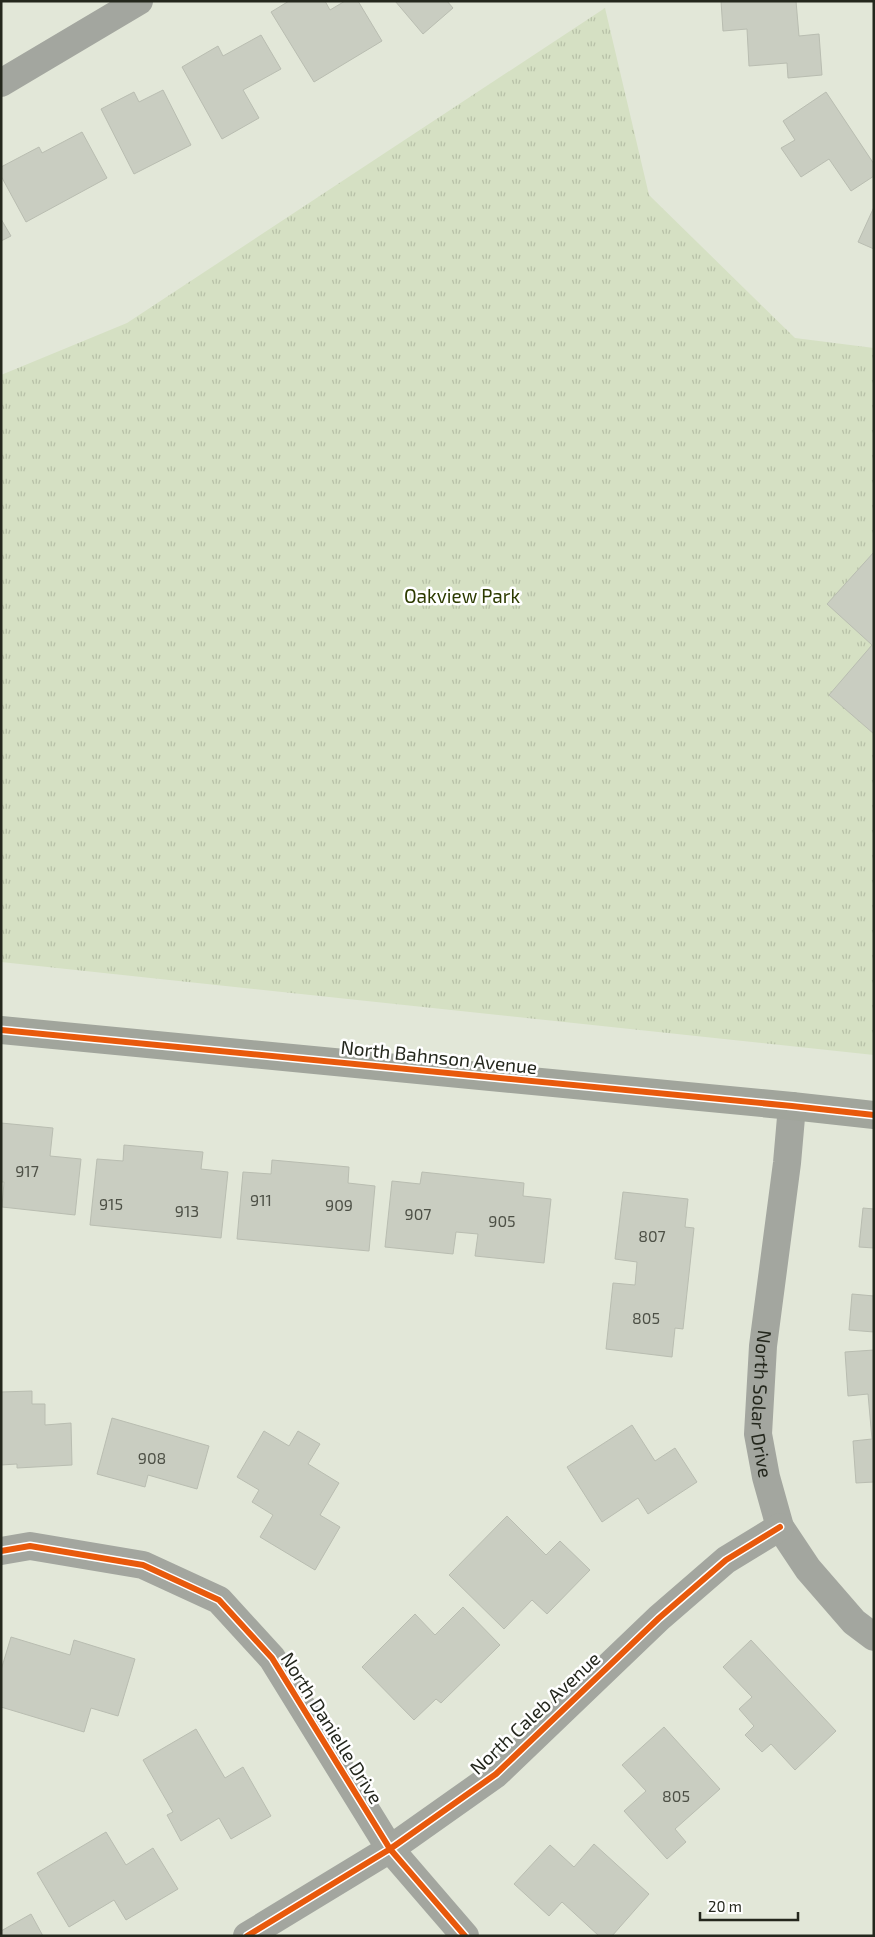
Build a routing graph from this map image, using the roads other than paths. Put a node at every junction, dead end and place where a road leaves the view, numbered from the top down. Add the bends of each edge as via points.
1 (139, 1) edge
2 (1, 84) edge
3 (1, 1030) edge
4 (792, 1106) junction
5 (874, 1115) edge
6 (780, 1527) junction
7 (1, 1551) edge
8 (874, 1637) edge
9 (390, 1849) junction
10 (247, 1936) edge
11 (465, 1936) edge

1 - 2 street
3 - 4 street, North Bahnson Avenue
4 - 5 street, North Bahnson Avenue
4 - 6 street, North Solar Drive via 758,1425 766,1476
6 - 8 street, North Solar Drive via 808,1569 854,1622
6 - 9 street, North Caleb Avenue via 726,1560 659,1618 496,1774
7 - 9 street, North Danielle Drive via 30,1546 144,1565 219,1600 272,1658
9 - 10 street, North Caleb Avenue
9 - 11 street, North Danielle Drive

